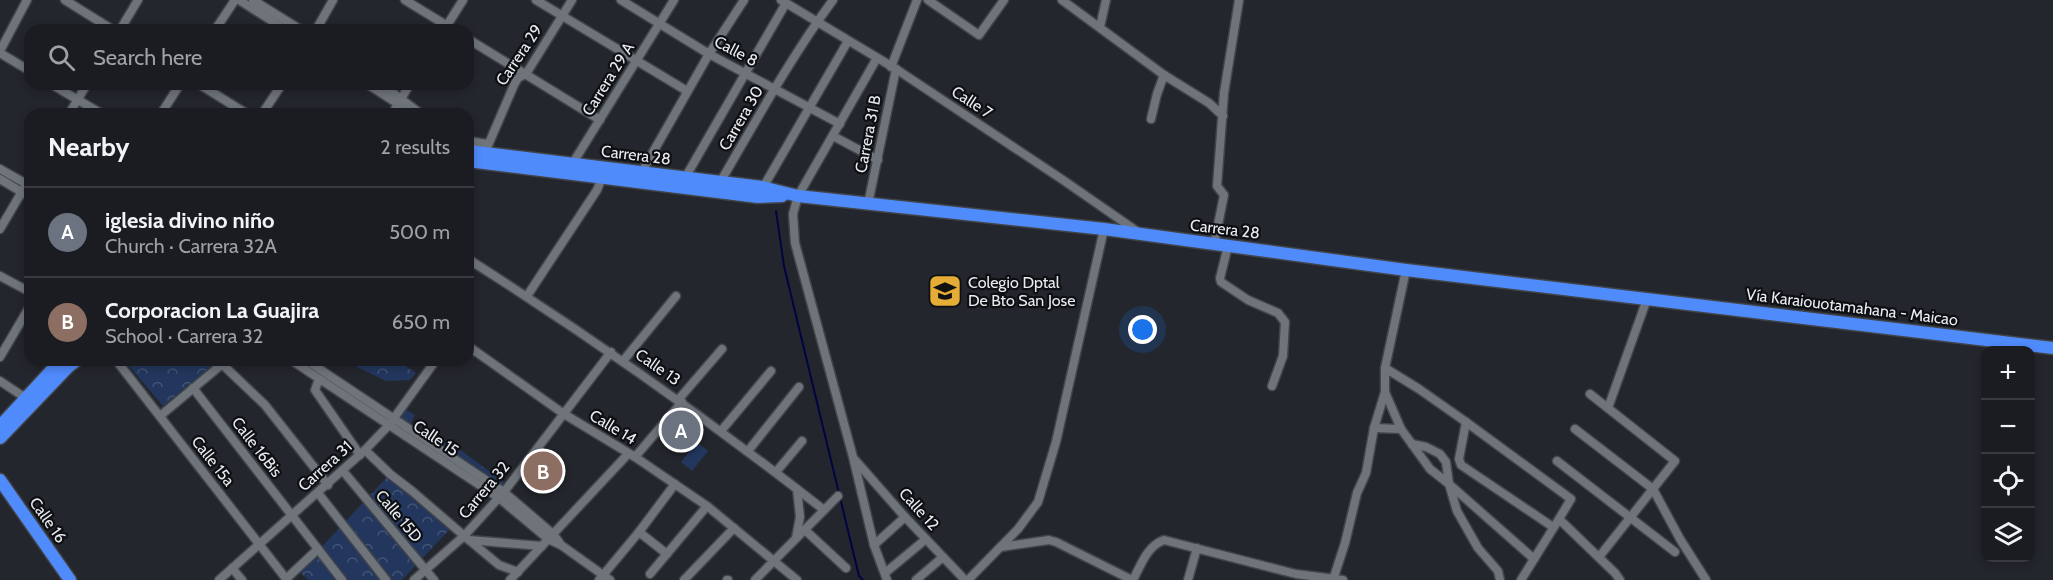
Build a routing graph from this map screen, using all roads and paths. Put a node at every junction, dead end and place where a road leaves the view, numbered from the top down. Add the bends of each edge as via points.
1 (27, 0) edge
2 (65, 0) edge
3 (138, 0) edge
4 (237, 0) edge
5 (253, 0) edge
6 (333, 0) edge
7 (405, 0) edge
8 (464, 0) edge
9 (536, 0) edge
10 (572, 0) edge
11 (621, 0) edge
12 (674, 0) edge
13 (744, 0) edge
14 (833, 0) edge
15 (917, 0) edge
16 (928, 0) edge
17 (1004, 0) edge
18 (1062, 0) edge
19 (1106, 0) edge
20 (1239, 0) edge
21 (784, 2) edge
22 (563, 17) junction
23 (817, 22) junction
24 (103, 24) edge
25 (124, 24) edge
26 (219, 24) edge
27 (276, 24) edge
28 (291, 24) edge
29 (319, 24) edge
30 (441, 24) edge
31 (451, 24) edge
32 (659, 24) junction
33 (1100, 27) junction
34 (848, 41) junction
35 (474, 43) edge
36 (0, 52) edge
37 (709, 54) junction
38 (877, 58) junction
39 (637, 62) junction
40 (24, 67) edge
41 (893, 68) junction
42 (744, 73) junction
43 (526, 74) junction
44 (1164, 75) junction
45 (775, 88) junction
46 (61, 90) edge
47 (84, 90) edge
48 (176, 90) edge
49 (209, 90) edge
50 (278, 90) edge
51 (379, 90) edge
52 (388, 90) edge
53 (406, 90) edge
54 (687, 91) junction
55 (1224, 93) junction
56 (78, 100) junction
57 (400, 101) junction
58 (1209, 103) junction
59 (73, 108) edge
60 (92, 108) edge
61 (165, 108) edge
62 (237, 108) edge
63 (266, 108) edge
64 (396, 108) edge
65 (411, 108) edge
66 (810, 108) junction
67 (1223, 116) junction
68 (1151, 119) dead end
69 (600, 120) junction
70 (840, 124) junction
71 (833, 136) junction
72 (480, 155) edge
73 (878, 160) junction
74 (569, 168) junction
75 (0, 169) edge
76 (638, 177) junction
77 (602, 178) junction
78 (685, 178) junction
79 (0, 179) edge
80 (24, 185) edge
81 (24, 187) edge
82 (718, 187) junction
83 (760, 192) junction
84 (24, 194) edge
85 (798, 196) junction
86 (868, 204) junction
87 (0, 229) edge
88 (1104, 229) junction
89 (1142, 235) junction
90 (1214, 245) junction
91 (1228, 246) junction
92 (474, 263) edge
93 (1406, 270) junction
94 (0, 276) edge
95 (24, 289) edge
96 (527, 296) junction
97 (676, 296) dead end
98 (1647, 299) junction
99 (24, 316) edge
100 (2053, 348) edge
101 (722, 349) dead end
102 (474, 350) edge
103 (611, 352) junction
104 (0, 357) edge
105 (623, 361) junction
106 (56, 366) edge
107 (69, 366) edge
108 (121, 366) edge
109 (220, 366) edge
110 (229, 366) edge
111 (300, 366) edge
112 (314, 366) edge
113 (432, 366) edge
114 (1385, 368) junction
115 (771, 371) dead end
116 (319, 379) junction
117 (0, 381) edge
118 (1272, 386) dead end
119 (799, 387) dead end
120 (193, 388) junction
121 (1385, 392) junction
122 (1590, 393) dead end
123 (28, 396) junction
124 (680, 401) junction
125 (1608, 408) junction
126 (564, 414) junction
127 (160, 416) junction
128 (391, 422) junction
129 (1466, 422) junction
130 (0, 426) edge
131 (1374, 428) junction
132 (1401, 429) junction
133 (1575, 429) dead end
134 (721, 431) junction
135 (0, 438) edge
136 (802, 441) dead end
137 (1412, 444) junction
138 (748, 451) junction
139 (363, 453) junction
140 (632, 455) junction
141 (853, 457) junction
142 (1557, 461) dead end
143 (342, 471) junction
144 (776, 472) junction
145 (0, 480) edge
146 (675, 484) junction
147 (1449, 484) junction
148 (328, 485) junction
149 (796, 489) junction
150 (1653, 489) junction
151 (318, 493) junction
152 (501, 495) junction
153 (838, 496) dead end
154 (707, 506) junction
155 (824, 510) junction
156 (292, 516) junction
157 (905, 517) junction
158 (1631, 518) junction
159 (1559, 519) junction
160 (1553, 527) junction
161 (734, 528) junction
162 (805, 530) junction
163 (639, 532) junction
164 (467, 538) junction
165 (796, 539) junction
166 (926, 539) junction
167 (548, 540) junction
168 (260, 545) junction
169 (874, 545) junction
170 (1001, 547) junction
171 (1197, 548) junction
172 (318, 549) junction
173 (1675, 552) dead end
174 (667, 554) junction
175 (943, 557) junction
176 (1599, 557) junction
177 (1534, 559) junction
178 (775, 561) junction
179 (232, 568) junction
180 (846, 568) dead end
181 (425, 570) junction
182 (518, 572) junction
183 (650, 574) dead end
184 (886, 577) edge
185 (604, 578) edge
186 (286, 579) edge
187 (1190, 579) edge
188 (1336, 579) edge
189 (1523, 579) edge
190 (1704, 579) edge
191 (70, 580) edge
192 (219, 580) edge
193 (242, 580) edge
194 (342, 580) edge
195 (386, 580) edge
196 (414, 580) edge
197 (434, 580) edge
198 (510, 580) edge
199 (684, 580) edge
200 (755, 580) edge
201 (797, 580) edge
202 (916, 580) edge
203 (967, 580) edge
204 (1132, 580) edge
205 (1500, 580) edge
206 (1620, 580) edge

1 - 36 street
2 - 24 street
3 - 25 street
4 - 26 street
4 - 27 street
5 - 28 street
6 - 29 street
7 - 30 street
8 - 31 street
9 - 22 street
10 - 22 street, Carrera 29
11 - 32 street, Calle 8
12 - 32 street, Carrera 29 A
13 - 37 street
14 - 23 street, Carrera 30
15 - 41 street, Carrera 31 B
16 - 17 street via 979,35
18 - 33 street
19 - 33 street
20 - 55 street
21 - 23 street, Calle 7
21 - 42 street
22 - 39 street
22 - 43 street, Carrera 29
23 - 34 street, Calle 7
23 - 45 street, Carrera 30
32 - 37 street, Calle 8
32 - 39 street, Carrera 29 A
33 - 44 street
34 - 38 street, Calle 7
34 - 66 street
35 - 43 street
36 - 40 street
37 - 42 street, Calle 8
37 - 54 street
38 - 41 street, Calle 7
38 - 70 street
39 - 54 street
39 - 69 street, Carrera 29 A
41 - 73 street, Carrera 31 B
41 - 89 street, Calle 7
42 - 45 street, Calle 8
42 - 78 street
43 - 69 street
43 - 72 street, Carrera 29 via 513,85
44 - 58 street
44 - 68 street
45 - 66 street, Calle 8
45 - 82 street, Carrera 30
46 - 56 street
47 - 56 street
48 - 61 street
49 - 62 street
50 - 63 street
51 - 57 street
52 - 57 street
53 - 57 street
54 - 76 street
55 - 58 street
55 - 67 street
56 - 59 street
56 - 60 street
57 - 64 street
57 - 65 street
58 - 67 street
66 - 70 street, Calle 8
66 - 83 street
67 - 90 street via 1217,186 1224,195
69 - 74 street, Carrera 29 A
70 - 71 street
71 - 73 street
71 - 85 street
72 - 74 highway, Carrera 28
73 - 86 street, Carrera 31 B
74 - 76 highway, Carrera 28
74 - 77 highway, Carrera 28
75 - 80 street
76 - 77 highway, Carrera 28
76 - 78 highway, Carrera 28
76 - 82 highway, Carrera 28
77 - 96 street
78 - 82 highway, Carrera 28
79 - 81 street
82 - 83 highway, Carrera 28
83 - 85 highway, Carrera 28
84 - 87 street
85 - 86 highway, Carrera 28
85 - 141 street via 793,214 795,243
86 - 88 highway, Carrera 28
88 - 89 highway, Carrera 28
88 - 170 street via 1056,442 1038,502
89 - 90 highway, Carrera 28
90 - 91 highway, Carrera 28
91 - 93 highway, Carrera 28
91 - 118 street via 1221,282 1278,313 1285,322 1282,356
92 - 96 street, Calle 13
93 - 98 highway, Carrera 28
93 - 114 street
94 - 95 street
96 - 103 street, Calle 13
97 - 105 street
98 - 100 highway, Vía Karaiouotamahana - Maicao
98 - 125 street
99 - 104 street
101 - 124 street
102 - 126 street, Calle 14
103 - 105 street, Calle 13
103 - 126 street, Carrera 32
105 - 124 street, Calle 13
106 - 123 highway
107 - 135 highway
108 - 127 street, Calle 15a
109 - 120 street
110 - 148 street
111 - 116 street, Calle 15
112 - 128 street, Calle 15
113 - 128 street, Carrera 31
114 - 121 street
114 - 129 street
115 - 134 street
116 - 128 street, Calle 15
116 - 139 street via 315,390
117 - 123 street
119 - 138 street
120 - 127 street
120 - 156 street, Calle 16Bis
121 - 131 street
121 - 132 street
122 - 125 street
123 - 130 highway
124 - 134 street, Calle 13
124 - 140 street
125 - 150 street via 1675,461
126 - 140 street, Calle 14
126 - 152 street, Carrera 32
127 - 168 street, Calle 15a
128 - 139 street, Carrera 31
128 - 152 street, Calle 15
129 - 159 street via 1571,499
129 - 160 street via 1461,465
131 - 132 street
131 - 188 street via 1366,473 1357,493
132 - 137 street
133 - 150 street
134 - 138 street, Calle 13
136 - 144 street
137 - 147 street via 1430,469
137 - 147 street via 1440,454 1446,462
138 - 144 street, Calle 13
139 - 143 street, Carrera 31
139 - 164 street
140 - 146 street, Calle 14
140 - 167 street
141 - 157 street, Calle 12
141 - 169 street
142 - 158 street
143 - 148 street, Carrera 31
143 - 181 street, Calle 15D
144 - 149 street, Calle 13
145 - 191 highway, Calle 16
146 - 154 street, Calle 14
146 - 163 street
147 - 177 street
147 - 205 street via 1457,511 1478,548 1498,571
148 - 151 street, Carrera 31
149 - 155 street, Calle 13
149 - 165 street via 800,517
150 - 158 street
150 - 190 street
151 - 156 street, Carrera 31
151 - 195 street
152 - 164 street, Carrera 32
152 - 167 street, Calle 15
153 - 155 street
154 - 161 street, Calle 14
154 - 174 street
155 - 162 street
156 - 168 street, Carrera 31
156 - 172 street, Calle 16Bis
157 - 166 street, Calle 12
157 - 169 street
158 - 173 street
158 - 176 street
159 - 160 street
159 - 176 street
160 - 177 street
161 - 178 street, Calle 14
161 - 199 street
162 - 165 street
162 - 180 street
163 - 174 street
163 - 185 street
164 - 167 street
164 - 181 street, Carrera 32
164 - 182 street via 499,565
165 - 178 street
166 - 175 street, Calle 12
166 - 184 street
167 - 182 street
167 - 185 street, Calle 15 via 561,545
168 - 179 street, Carrera 31
168 - 186 street, Calle 15a
169 - 184 street
170 - 203 street
170 - 204 street via 1049,540
171 - 187 street
171 - 188 street via 1296,574
171 - 204 street via 1164,540 1156,543
172 - 186 street
172 - 194 street, Calle 16Bis
174 - 183 street
175 - 202 street
175 - 203 street, Calle 12
176 - 206 street
177 - 189 street
178 - 200 street
178 - 201 street, Calle 14
179 - 192 street, Carrera 31
179 - 193 street
181 - 196 street, Carrera 32
181 - 197 street, Calle 15D
182 - 198 street

